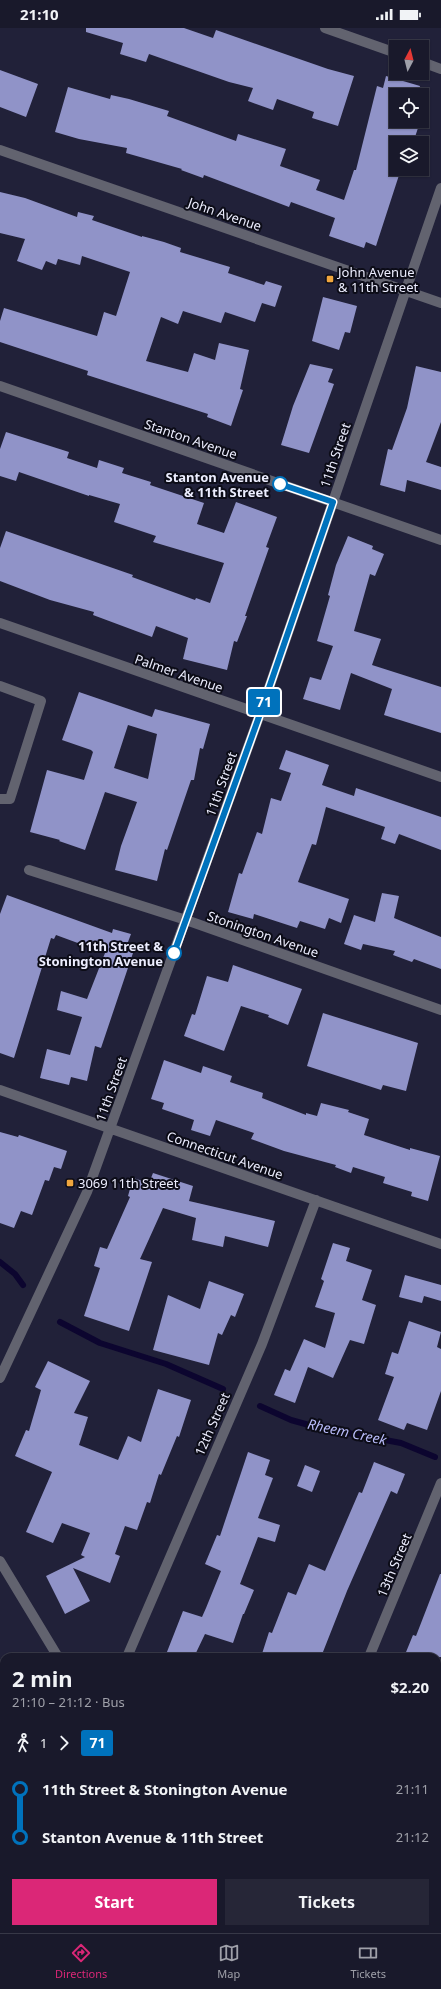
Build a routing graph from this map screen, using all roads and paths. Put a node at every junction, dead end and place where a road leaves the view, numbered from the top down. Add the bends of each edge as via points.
1 (325, 28) edge
2 (389, 51) edge
3 (429, 65) edge
4 (441, 69) edge
5 (0, 150) edge
6 (441, 188) edge
7 (406, 290) junction
8 (441, 303) edge
9 (0, 386) edge
10 (333, 502) junction
11 (441, 540) edge
12 (0, 624) edge
13 (0, 686) edge
14 (260, 714) junction
15 (441, 777) edge
16 (0, 799) edge
17 (29, 870) dead end
18 (186, 920) junction
19 (441, 1010) edge
20 (0, 1090) edge
21 (111, 1129) junction
22 (316, 1200) junction
23 (441, 1244) edge
24 (0, 1378) edge
25 (441, 1483) edge
26 (0, 1561) edge
27 (56, 1653) edge
28 (129, 1653) edge
29 (371, 1653) edge

1 - 2 street
3 - 4 street
5 - 7 street, John Avenue
6 - 7 street, 11th Street
7 - 8 street, John Avenue
7 - 10 street, 11th Street
9 - 10 street, Stanton Avenue
10 - 11 street, Stanton Avenue
10 - 14 street, 11th Street
12 - 14 street, Palmer Avenue
13 - 16 street via 42,701 10,799
14 - 15 street, Palmer Avenue
14 - 18 street, 11th Street
17 - 18 street, Stonington Avenue
18 - 19 street, Stonington Avenue
18 - 21 street, 11th Street
20 - 21 street, Connecticut Avenue
21 - 22 street, Connecticut Avenue
21 - 24 street, 11th Street via 87,1192
22 - 23 street, Connecticut Avenue
22 - 28 street, 12th Street via 262,1344
25 - 29 street, 13th Street
26 - 27 street

